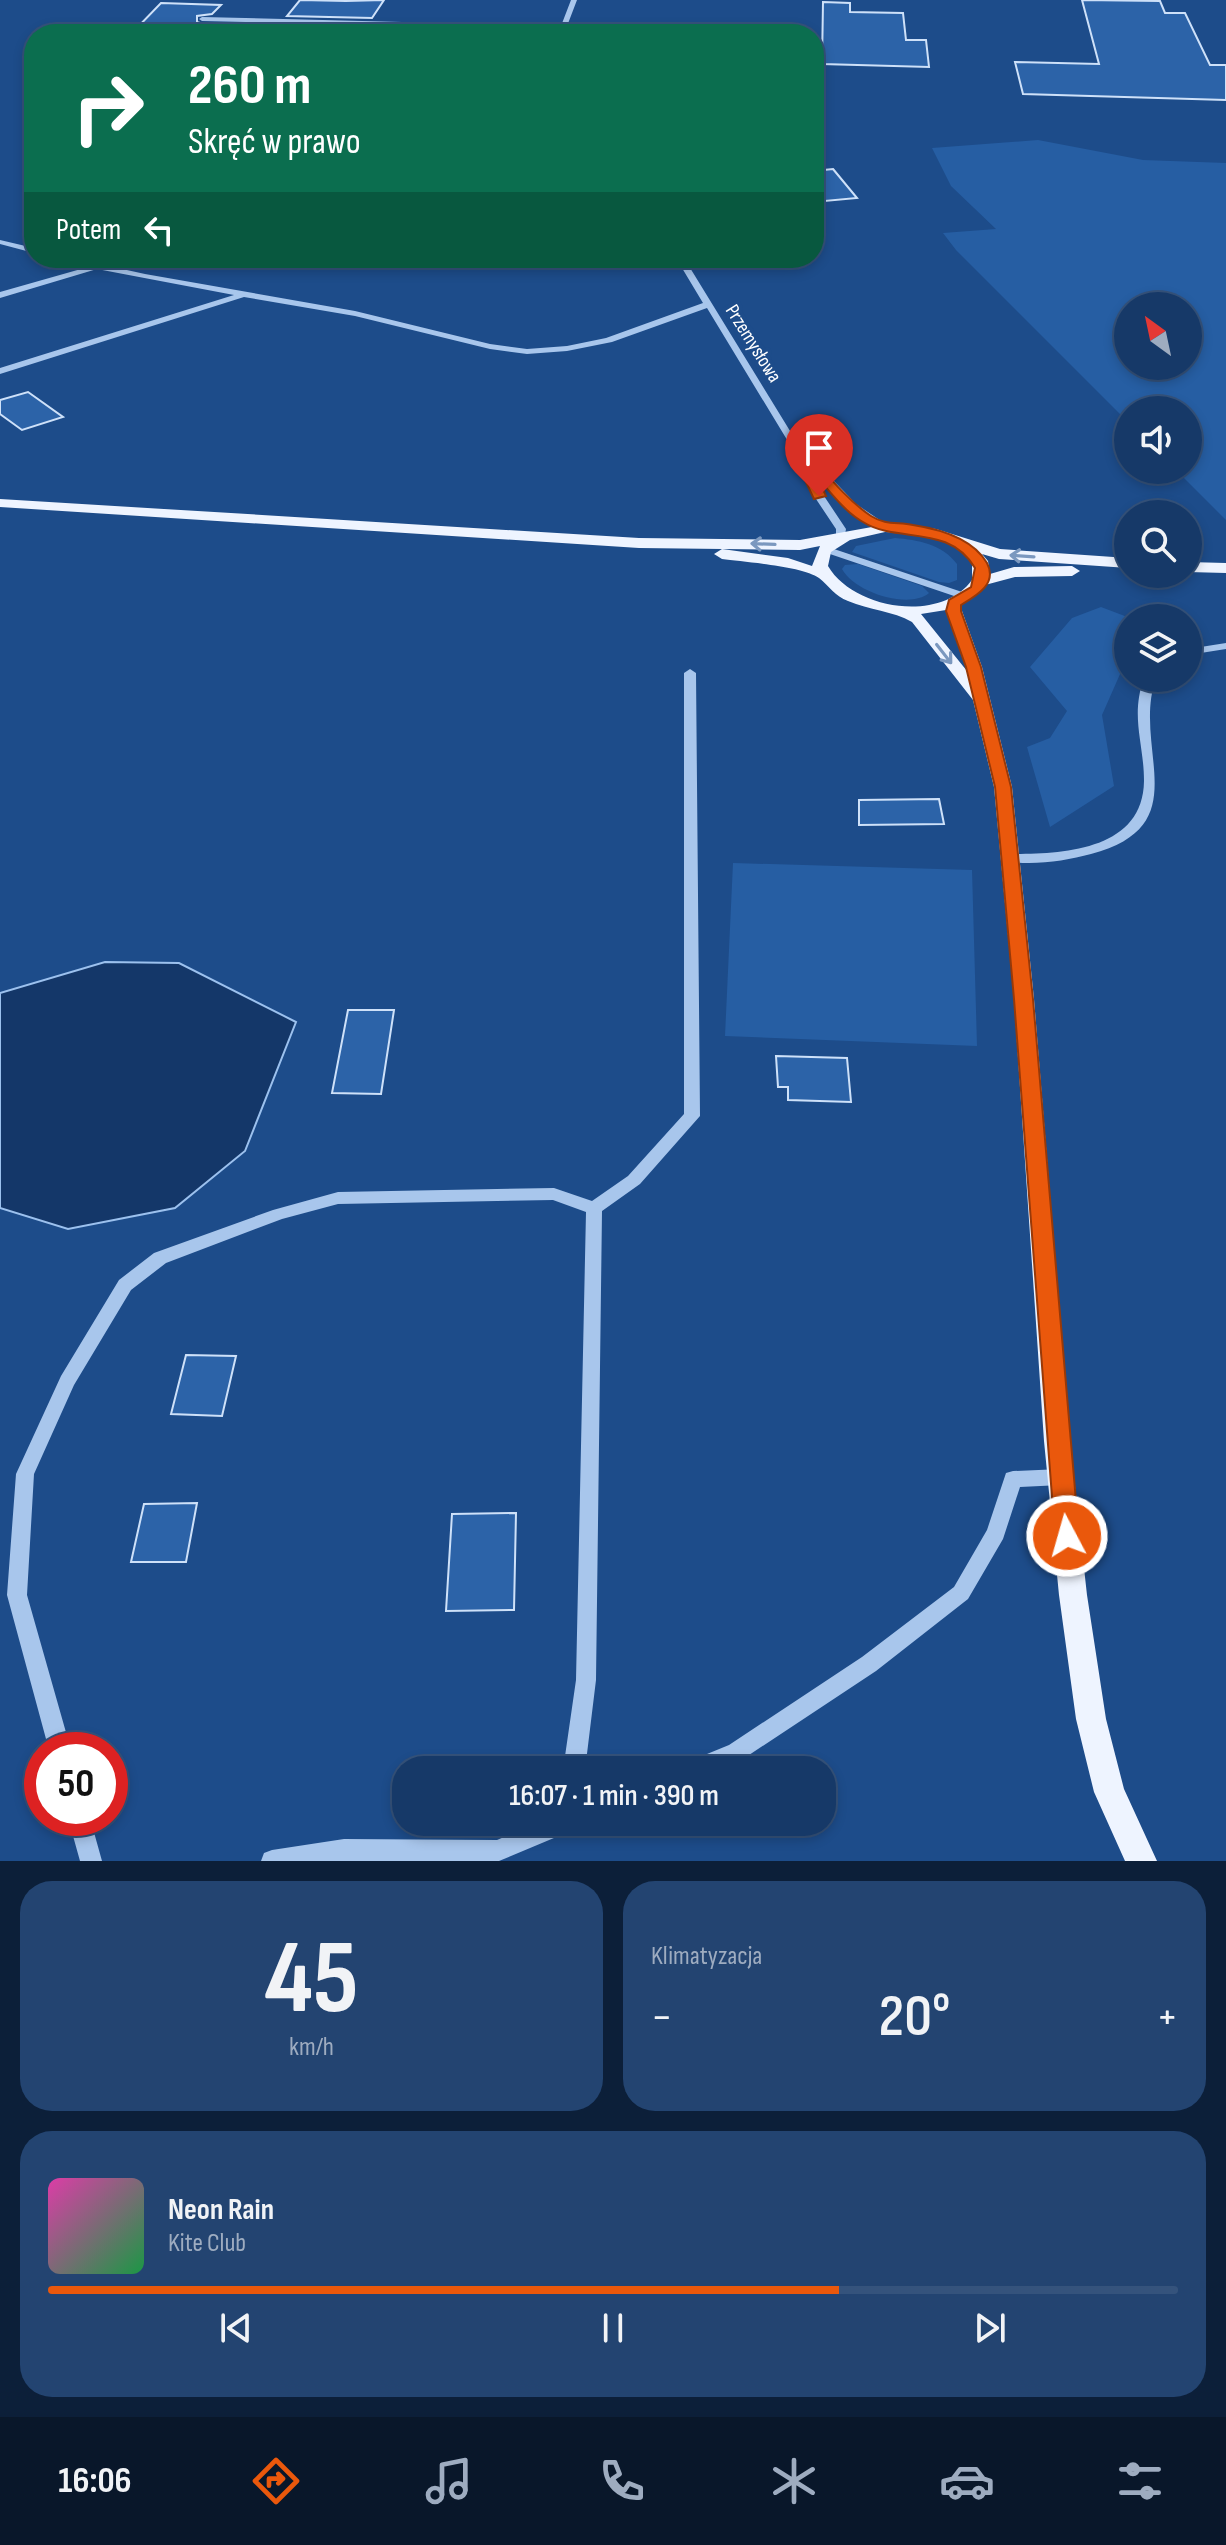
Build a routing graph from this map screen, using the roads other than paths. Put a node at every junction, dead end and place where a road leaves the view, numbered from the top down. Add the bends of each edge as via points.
1 (574, 0) edge
2 (202, 19) dead end
3 (352, 24) edge
4 (565, 24) edge
5 (0, 242) edge
6 (24, 248) edge
7 (93, 268) edge
8 (101, 268) edge
9 (686, 268) edge
10 (0, 295) edge
11 (241, 295) junction
12 (709, 304) junction
13 (0, 371) edge
14 (797, 448) junction
15 (0, 503) edge
16 (885, 527) junction
17 (840, 538) junction
18 (639, 543) junction
19 (958, 543) junction
20 (825, 549) junction
21 (1114, 565) edge
22 (1114, 567) edge
23 (1202, 567) edge
24 (1226, 568) edge
25 (821, 574) junction
26 (982, 581) junction
27 (960, 600) junction
28 (903, 610) junction
29 (1226, 646) edge
30 (1202, 650) edge
31 (690, 673) dead end
32 (1144, 692) edge
33 (981, 702) junction
34 (1010, 858) junction
35 (594, 1208) junction
36 (1061, 1477) junction
37 (55, 1732) edge
38 (576, 1756) edge
39 (726, 1756) edge
40 (84, 1836) edge
41 (532, 1836) edge
42 (91, 1861) edge
43 (272, 1861) edge
44 (1141, 1861) edge

1 - 4 street
2 - 3 street
5 - 6 street
7 - 10 street
8 - 11 street
9 - 12 street, Przemysłowa
11 - 12 street via 522,351 622,339
11 - 13 street
12 - 14 street, Przemysłowa
14 - 16 street, Przemysłowa via 847,503
14 - 17 street, Przemysłowa via 841,529
15 - 18 main road
16 - 17 main road
16 - 19 main road via 912,528
17 -> 18 main road via 800,545
17 - 20 main road
18 - 25 main road via 788,563
21 -> 19 main road via 999,554
19 - 26 main road via 974,554
20 - 25 main road via 819,561
20 - 27 street
22 - 26 main road via 1014,572
23 - 24 main road
25 - 28 main road via 851,599
26 - 27 main road
27 - 28 main road
27 - 33 main road via 954,611
28 -> 33 main road via 918,619
29 - 30 street
31 - 35 street via 692,1116 634,1180
32 - 34 street via 1151,786 1145,814 1127,834 1092,851 1049,859
33 - 34 main road via 1003,787
34 - 36 main road
35 - 37 street via 554,1194 338,1198 160,1258 125,1285 67,1381 25,1474 17,1595
35 - 38 street via 586,1680
36 - 39 street via 1013,1479 996,1533 961,1593 869,1664
36 - 44 main road via 1091,1719 1109,1792
40 - 42 street
41 - 43 street via 497,1851 344,1850

